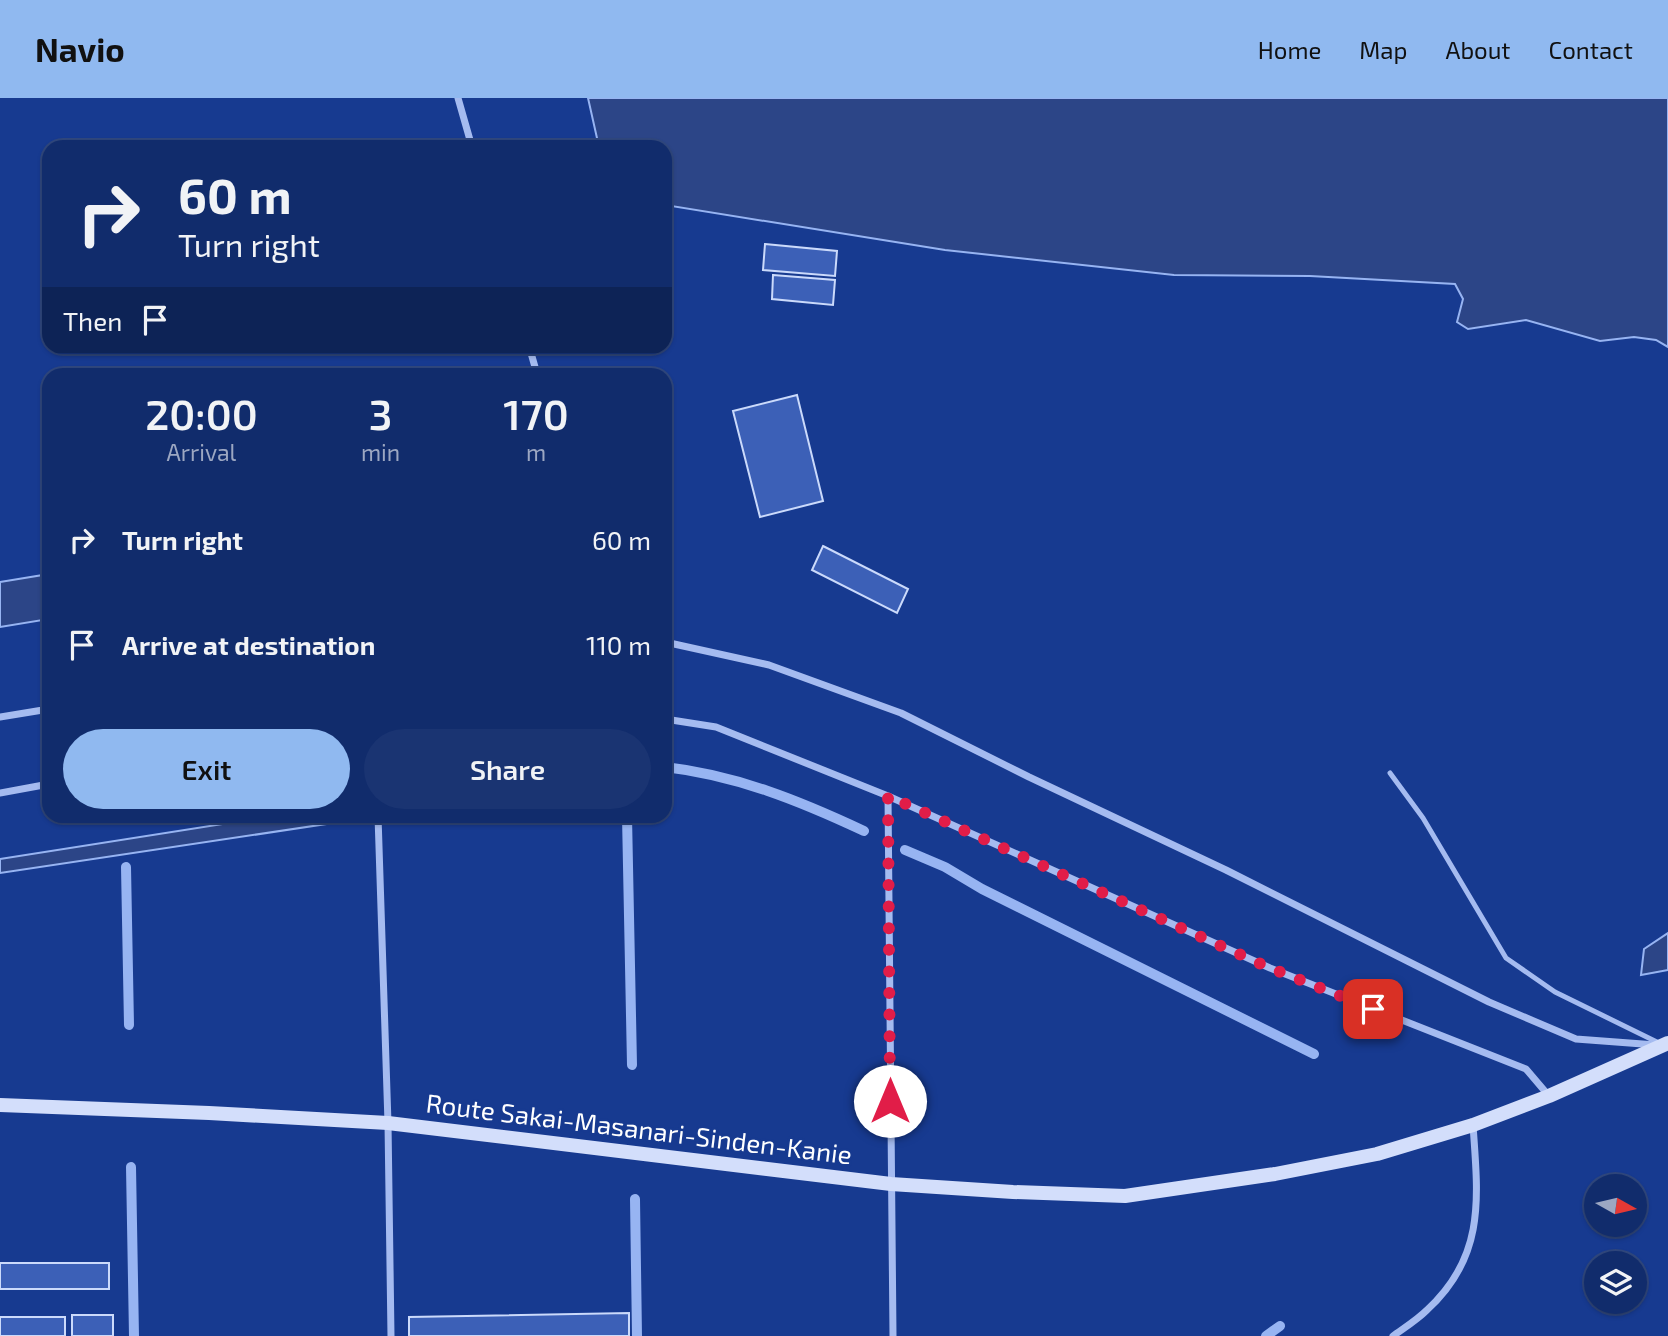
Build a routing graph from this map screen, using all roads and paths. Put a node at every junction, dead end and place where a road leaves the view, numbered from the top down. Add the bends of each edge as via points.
1 (458, 98) edge
2 (470, 140) edge
3 (672, 644) edge
4 (42, 710) edge
5 (0, 717) edge
6 (672, 720) edge
7 (1390, 773) dead end
8 (42, 785) edge
9 (0, 793) edge
10 (888, 796) junction
11 (378, 823) edge
12 (1666, 1044) edge
13 (1549, 1096) junction
14 (0, 1105) edge
15 (388, 1123) junction
16 (1473, 1125) junction
17 (891, 1184) junction
18 (391, 1336) edge
19 (892, 1336) edge
20 (1393, 1336) edge

1 - 2 street
3 - 12 street via 769,665 901,713 1489,1002 1576,1039
4 - 5 street
6 - 10 street via 716,727
7 - 12 lane via 1423,818 1506,958 1555,992
8 - 9 street
10 - 13 street via 1270,968 1526,1069
10 - 17 street
11 - 15 street
12 - 13 main road, Route Sakai-Masanari-Sinden-Kanie
13 - 16 main road, Route Sakai-Masanari-Sinden-Kanie
14 - 15 main road, Route Sakai-Masanari-Sinden-Kanie
15 - 17 main road, Route Sakai-Masanari-Sinden-Kanie
15 - 18 street
16 - 17 main road, Route Sakai-Masanari-Sinden-Kanie via 1377,1154 1125,1196
16 - 20 street via 1478,1194 1475,1231 1458,1273 1428,1310
17 - 19 street

